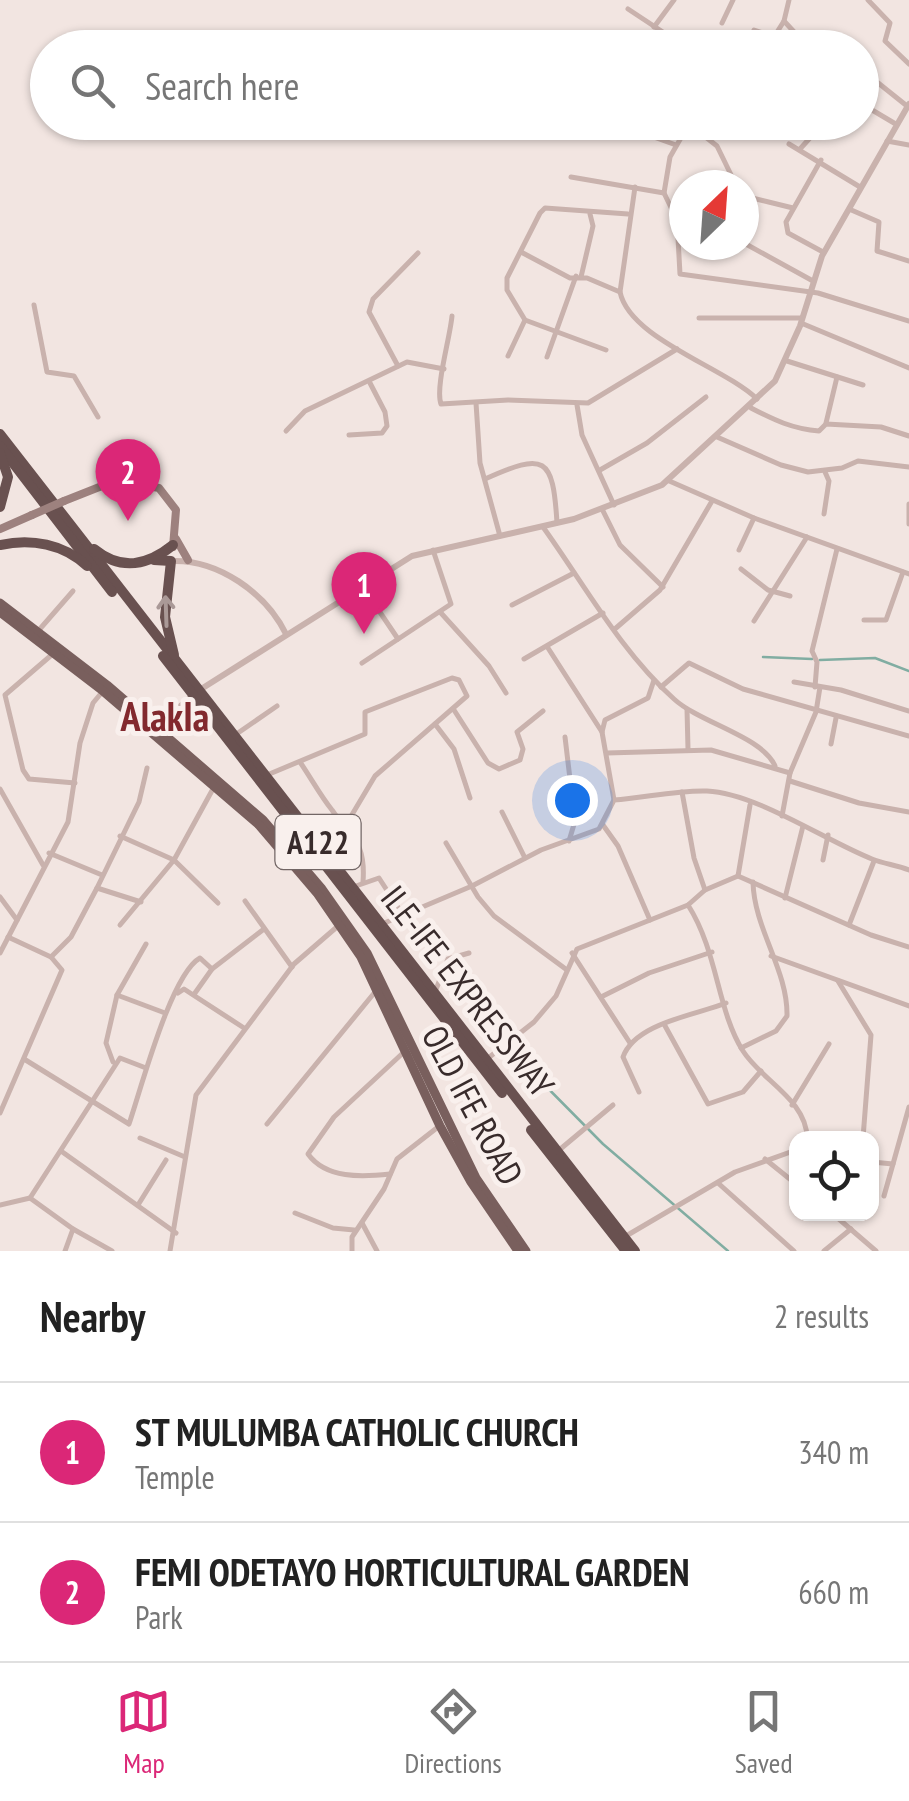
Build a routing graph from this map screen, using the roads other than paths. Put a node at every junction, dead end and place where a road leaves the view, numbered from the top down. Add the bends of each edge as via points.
1 (674, 0) edge
2 (732, 0) edge
3 (789, 0) edge
4 (868, 0) edge
5 (628, 9) dead end
6 (784, 21) junction
7 (722, 23) dead end
8 (654, 28) junction
9 (657, 30) edge
10 (778, 30) edge
11 (792, 30) edge
12 (909, 64) edge
13 (879, 83) edge
14 (908, 105) edge
15 (879, 115) edge
16 (894, 124) junction
17 (667, 140) edge
18 (679, 140) edge
19 (710, 140) edge
20 (808, 140) edge
21 (886, 141) junction
22 (789, 144) dead end
23 (676, 145) junction
24 (909, 145) edge
25 (799, 150) junction
26 (821, 160) junction
27 (729, 170) edge
28 (570, 178) dead end
29 (635, 187) junction
30 (862, 189) junction
31 (664, 193) junction
32 (759, 200) edge
33 (669, 203) edge
34 (794, 208) junction
35 (849, 209) junction
36 (590, 214) junction
37 (628, 214) junction
38 (759, 251) edge
39 (521, 252) junction
40 (418, 253) dead end
41 (826, 254) junction
42 (681, 260) edge
43 (909, 261) edge
44 (578, 277) junction
45 (813, 280) junction
46 (620, 292) junction
47 (808, 294) junction
48 (34, 305) dead end
49 (452, 316) dead end
50 (699, 318) dead end
51 (525, 320) junction
52 (802, 321) junction
53 (909, 321) edge
54 (554, 329) junction
55 (677, 349) junction
56 (606, 350) dead end
57 (508, 356) dead end
58 (546, 357) dead end
59 (787, 361) junction
60 (398, 366) junction
61 (909, 368) edge
62 (444, 370) junction
63 (837, 377) junction
64 (370, 383) junction
65 (863, 385) dead end
66 (706, 397) dead end
67 (758, 400) junction
68 (476, 403) junction
69 (577, 405) junction
70 (751, 408) junction
71 (98, 417) dead end
72 (826, 424) junction
73 (286, 431) dead end
74 (0, 434) edge
75 (349, 435) dead end
76 (909, 436) edge
77 (718, 437) junction
78 (0, 450) edge
79 (909, 466) edge
80 (600, 470) junction
81 (825, 472) junction
82 (485, 479) junction
83 (668, 480) junction
84 (712, 501) junction
85 (909, 504) edge
86 (614, 505) junction
87 (0, 508) edge
88 (602, 509) junction
89 (824, 514) dead end
90 (754, 518) junction
91 (557, 523) junction
92 (909, 524) edge
93 (544, 527) junction
94 (0, 529) edge
95 (75, 530) junction
96 (500, 536) junction
97 (807, 537) junction
98 (174, 540) junction
99 (0, 545) edge
100 (837, 549) junction
101 (433, 550) junction
102 (740, 550) dead end
103 (154, 560) junction
104 (188, 560) junction
105 (171, 561) junction
106 (742, 569) dead end
107 (907, 572) edge
108 (574, 574) junction
109 (362, 585) junction
110 (663, 587) junction
111 (771, 589) junction
112 (74, 591) dead end
113 (113, 593) junction
114 (790, 596) dead end
115 (0, 603) edge
116 (512, 604) dead end
117 (0, 612) edge
118 (603, 612) junction
119 (441, 613) junction
120 (280, 620) junction
121 (864, 620) dead end
122 (754, 621) dead end
123 (298, 626) junction
124 (615, 629) junction
125 (40, 630) junction
126 (286, 634) junction
127 (398, 638) junction
128 (548, 648) junction
129 (55, 652) junction
130 (524, 659) dead end
131 (176, 660) junction
132 (362, 664) dead end
133 (654, 680) junction
134 (794, 682) dead end
135 (661, 687) junction
136 (817, 687) junction
137 (102, 691) junction
138 (506, 693) dead end
139 (195, 694) junction
140 (277, 706) dead end
141 (688, 709) junction
142 (454, 710) junction
143 (543, 711) dead end
144 (909, 711) edge
145 (816, 712) junction
146 (596, 717) junction
147 (836, 718) junction
148 (605, 720) junction
149 (436, 724) junction
150 (154, 726) junction
151 (602, 732) junction
152 (235, 735) junction
153 (909, 736) edge
154 (566, 737) dead end
155 (166, 741) junction
156 (831, 744) dead end
157 (688, 749) junction
158 (607, 753) junction
159 (300, 762) junction
160 (775, 766) junction
161 (147, 768) dead end
162 (790, 773) junction
163 (266, 775) junction
164 (790, 781) junction
165 (75, 783) junction
166 (214, 787) junction
167 (0, 790) edge
168 (682, 792) junction
169 (470, 798) dead end
170 (614, 800) junction
171 (750, 805) junction
172 (502, 812) dead end
173 (909, 812) edge
174 (782, 816) junction
175 (346, 823) junction
176 (602, 825) junction
177 (803, 826) junction
178 (120, 836) junction
179 (828, 836) junction
180 (568, 840) junction
181 (446, 843) dead end
182 (49, 853) junction
183 (525, 858) junction
184 (174, 860) junction
185 (823, 860) dead end
186 (874, 861) junction
187 (43, 865) junction
188 (909, 870) edge
189 (103, 876) junction
190 (738, 876) junction
191 (754, 882) junction
192 (358, 884) junction
193 (472, 886) junction
194 (97, 888) junction
195 (705, 890) junction
196 (785, 898) junction
197 (0, 899) edge
198 (245, 901) dead end
199 (141, 902) junction
200 (218, 902) dead end
201 (688, 905) junction
202 (400, 912) junction
203 (17, 920) junction
204 (650, 920) junction
205 (341, 924) junction
206 (382, 924) junction
207 (120, 925) dead end
208 (849, 925) junction
209 (264, 929) junction
210 (8, 938) junction
211 (146, 944) dead end
212 (909, 947) edge
213 (1, 950) edge
214 (712, 952) junction
215 (468, 953) dead end
216 (572, 954) junction
217 (771, 956) junction
218 (51, 957) junction
219 (292, 967) junction
220 (212, 969) junction
221 (567, 970) junction
222 (838, 982) junction
223 (378, 990) junction
224 (196, 992) junction
225 (436, 992) junction
226 (117, 994) junction
227 (176, 994) junction
228 (601, 997) junction
229 (726, 1002) junction
230 (909, 1006) edge
231 (166, 1013) junction
232 (664, 1024) junction
233 (245, 1029) junction
234 (630, 1043) junction
235 (830, 1044) dead end
236 (740, 1048) junction
237 (404, 1052) junction
238 (24, 1059) junction
239 (487, 1059) junction
240 (113, 1062) junction
241 (146, 1068) junction
242 (761, 1071) junction
243 (424, 1084) junction
244 (639, 1092) dead end
245 (93, 1104) junction
246 (612, 1105) dead end
247 (792, 1105) junction
248 (909, 1107) edge
249 (0, 1112) edge
250 (267, 1124) dead end
251 (440, 1126) junction
252 (807, 1131) edge
253 (864, 1131) edge
254 (140, 1138) dead end
255 (60, 1151) junction
256 (558, 1151) junction
257 (789, 1152) edge
258 (185, 1157) junction
259 (765, 1159) junction
260 (166, 1160) dead end
261 (879, 1163) edge
262 (893, 1164) junction
263 (390, 1174) junction
264 (789, 1178) edge
265 (718, 1182) junction
266 (884, 1196) dead end
267 (30, 1198) junction
268 (0, 1204) edge
269 (138, 1205) junction
270 (295, 1213) dead end
271 (841, 1221) edge
272 (362, 1222) junction
273 (72, 1229) junction
274 (356, 1229) junction
275 (851, 1229) junction
276 (176, 1234) junction
277 (625, 1237) junction
278 (65, 1251) edge
279 (112, 1251) edge
280 (170, 1251) edge
281 (352, 1251) edge
282 (377, 1251) edge
283 (518, 1251) edge
284 (526, 1251) edge
285 (626, 1251) edge
286 (636, 1251) edge
287 (794, 1251) edge
288 (824, 1251) edge
289 (876, 1251) edge

1 - 8 street
2 - 7 street
3 - 6 street
4 - 12 street via 890,23 886,41
5 - 8 street
6 - 10 street
6 - 11 street
8 - 9 street
13 - 14 street
14 - 16 street
15 - 16 street
16 - 21 street
17 - 23 street
18 - 23 street
19 - 27 street
20 - 25 street
21 - 24 street
21 - 30 street
22 - 25 street
23 - 31 street
25 - 26 street
26 - 30 street
26 - 34 street
28 - 29 street
29 - 31 street
29 - 37 street
30 - 35 street
31 - 33 street
32 - 34 street
34 - 41 street via 788,233
35 - 41 street
35 - 43 street via 879,222 877,251
36 - 37 street
36 - 39 street via 545,208
36 - 44 street
37 - 46 street
38 - 45 street
39 - 44 street
39 - 51 street via 507,290
40 - 60 street via 373,300 370,312
41 - 45 street
42 - 47 street via 680,274
44 - 46 street
44 - 54 street
45 - 47 street
46 - 55 street via 630,312
47 - 52 street
47 - 53 street
48 - 71 street via 47,372 74,376
49 - 62 street
50 - 52 street
51 - 54 street
51 - 57 street
52 - 59 street
52 - 61 street
54 - 56 street
54 - 58 street
55 - 67 street via 740,382
55 - 69 street
59 - 63 street
59 - 67 street
60 - 62 street
60 - 64 street
62 - 68 street via 441,404
63 - 65 street
63 - 72 street
64 - 73 street via 304,410
64 - 75 street via 386,426 382,433
66 - 80 street
67 - 70 street
68 - 69 street
68 - 82 street
69 - 80 street via 582,435
70 - 72 street via 783,425 818,432
70 - 77 street
72 - 76 street
74 - 95 highway, ILE-IFE EXPRESSWAY / A122
77 - 81 street via 782,465
77 - 83 street
78 - 87 highway via 8,476
78 - 113 highway, ILE-IFE EXPRESSWAY / A122
79 - 81 street via 858,461
80 - 86 street
81 - 89 street
82 - 91 street via 530,461 540,464 555,492
82 - 96 street
83 - 84 street
83 - 86 street
84 - 90 street
84 - 110 street
85 - 92 street
86 - 88 street
88 - 91 street
88 - 110 street via 620,545
90 - 97 street
90 - 102 street
91 - 93 street
93 - 96 street
93 - 108 street
94 - 98 main road, bridge via 116,480 160,488 171,503
95 - 103 highway via 108,559 137,565
95 - 131 highway, ILE-IFE EXPRESSWAY / A122
96 - 101 street
97 - 100 street
97 - 111 street
98 - 103 highway
98 - 104 main road
98 - 105 main road
99 - 113 highway via 30,542 64,550
100 - 107 street
100 - 136 street via 812,651
101 - 109 street
101 - 119 street via 451,596
103 - 105 highway
104 - 105 street
104 - 120 street via 250,589
131 -> 105 highway via 165,617
106 - 111 street
107 - 121 street via 886,620
108 - 116 street
108 - 118 street
109 - 123 street
109 - 127 street
110 - 124 street
111 - 114 street
111 - 122 street
112 - 125 street
113 - 139 highway, ILE-IFE EXPRESSWAY / A122
115 - 125 main road, OLD IFE ROAD
117 - 129 main road, OLD IFE ROAD
118 - 124 street
118 - 128 street
119 - 127 street
119 - 138 street
120 - 123 street
120 - 126 street
123 - 126 street
124 - 133 street
125 - 150 main road, OLD IFE ROAD
126 - 139 street
127 - 132 street
128 - 130 street
128 - 146 street
129 - 137 main road, OLD IFE ROAD
129 - 165 street via 5,695 29,779
131 - 139 highway, ILE-IFE EXPRESSWAY / A122
133 - 135 street
133 - 148 street via 648,698
134 - 136 street
135 - 141 street
135 - 145 street via 689,662 743,689
136 - 144 street
136 - 145 street
137 - 155 main road, OLD IFE ROAD
137 - 165 street via 86,724
139 - 150 street
139 - 152 highway, ILE-IFE EXPRESSWAY / A122
139 - 285 highway, ILE-IFE EXPRESSWAY / A122
140 - 152 street
141 - 157 street
141 - 160 street via 760,747
142 - 143 street via 499,770 520,760 516,732
142 - 149 street
142 - 159 street via 468,691 452,678 365,712 366,734
145 - 147 street
145 - 162 street
146 - 148 street
146 - 151 street
147 - 153 street
147 - 156 street
148 - 151 street
149 - 169 street via 454,749
149 - 175 street via 375,776
150 - 155 main road, OLD IFE ROAD
151 - 158 street
152 - 163 highway, ILE-IFE EXPRESSWAY / A122
154 - 180 street via 574,821
155 - 166 main road, OLD IFE ROAD
155 - 243 main road, OLD IFE ROAD via 263,820 346,920 383,986
157 - 158 street
157 - 160 street
158 - 170 street
159 - 163 street
159 - 175 street
160 - 162 street
161 - 178 street
162 - 164 street
163 - 192 highway, ILE-IFE EXPRESSWAY / A122
164 - 173 street
164 - 174 street
165 - 182 street via 68,822
166 - 184 street
166 - 205 main road, OLD IFE ROAD via 280,848
167 - 187 street
168 - 170 street
168 - 171 street via 710,791
168 - 195 street
170 - 176 street
171 - 174 street
171 - 190 street
172 - 183 street
174 - 177 street
175 - 192 street via 362,851
176 - 180 street
176 - 204 street
177 - 179 street
177 - 196 street
178 - 184 street
178 - 189 street
179 - 185 street
179 - 186 street
180 - 183 street
181 - 193 street
182 - 187 street
182 - 189 street
183 - 193 street
184 - 199 street
184 - 200 street
186 - 188 street
186 - 208 street
187 - 203 street
189 - 194 street
190 - 191 street
190 - 195 street
191 - 196 street
191 - 217 street
192 - 202 street via 379,878
192 - 206 highway, ILE-IFE EXPRESSWAY / A122
193 - 202 street
193 - 221 street via 494,916
194 - 199 street
194 - 218 street via 71,937
195 - 201 street
196 - 208 street
197 - 203 street
198 - 209 street
199 - 207 street
201 - 204 street
201 - 214 street
202 - 206 street
203 - 210 street
204 - 216 street
205 - 219 street
205 - 223 main road, OLD IFE ROAD
206 - 225 highway, ILE-IFE EXPRESSWAY / A122
208 - 212 street
209 - 219 street
209 - 220 street
210 - 213 street
210 - 218 street
211 - 226 street
214 - 228 street
214 - 229 street
215 - 225 street via 448,960
216 - 221 street
216 - 228 street
217 - 222 street
217 - 236 street via 787,1016 776,1031
218 - 238 street via 60,978
219 - 233 street
220 - 224 street
220 - 227 street via 195,959
221 - 239 street via 534,1022
222 - 230 street
222 - 253 street via 871,1034
223 - 237 main road, OLD IFE ROAD
223 - 250 street
224 - 227 street
224 - 233 street
225 - 239 highway, ILE-IFE EXPRESSWAY / A122
226 - 231 street
226 - 240 street via 106,1043
227 - 231 street
228 - 234 street
229 - 232 street
229 - 236 street
231 - 241 street
232 - 234 street
232 - 242 street via 708,1104 743,1092
233 - 258 street via 196,1095
234 - 244 street via 623,1057
235 - 247 street
236 - 242 street
237 - 243 main road, OLD IFE ROAD
237 - 263 street via 334,1117 308,1154 317,1165 349,1177
238 - 245 street
238 - 249 street
239 - 256 highway, ILE-IFE EXPRESSWAY / A122
240 - 241 street via 120,1058
240 - 245 street
241 - 245 street via 129,1124
242 - 247 street
243 - 251 main road, OLD IFE ROAD
243 - 284 main road, OLD IFE ROAD
245 - 255 street
246 - 256 street
247 - 252 street
248 - 262 street
251 - 263 street via 410,1146
251 - 283 main road, OLD IFE ROAD
254 - 258 street
255 - 267 street
255 - 269 street
256 - 277 highway, ILE-IFE EXPRESSWAY / A122
257 - 259 street
258 - 276 street
259 - 264 street
259 - 265 street
260 - 269 street
261 - 262 street
262 - 266 street
263 - 272 street
265 - 277 street
265 - 287 street
267 - 268 street
267 - 273 street
269 - 276 street
270 - 274 street
271 - 275 street
272 - 274 street
272 - 282 street
273 - 278 street
273 - 279 street
274 - 281 street
275 - 288 street
275 - 289 street
276 - 280 street
277 - 286 highway, ILE-IFE EXPRESSWAY / A122

